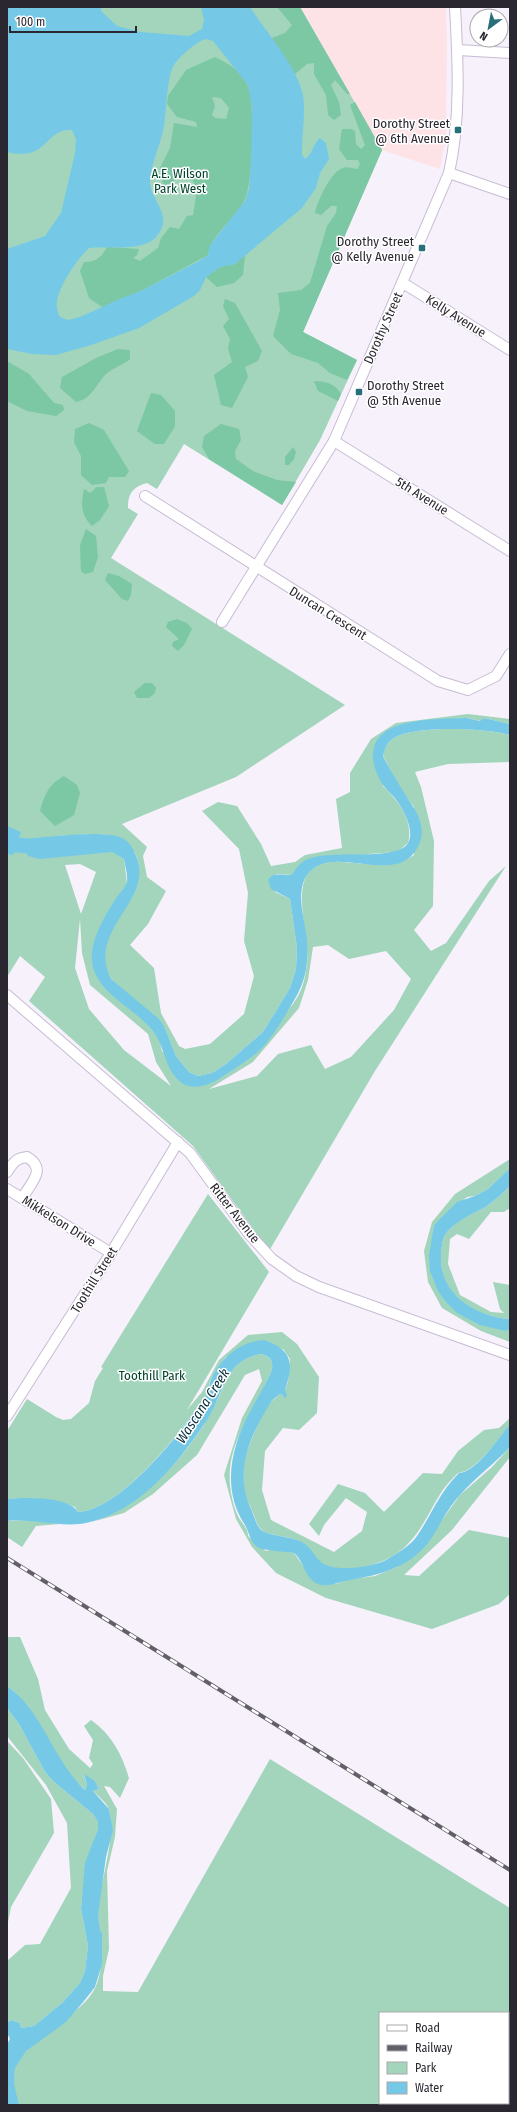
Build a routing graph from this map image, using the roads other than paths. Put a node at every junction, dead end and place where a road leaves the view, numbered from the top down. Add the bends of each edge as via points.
1 (455, 7) edge
2 (458, 50) junction
3 (510, 53) edge
4 (449, 172) junction
5 (510, 194) edge
6 (403, 283) junction
7 (510, 350) edge
8 (334, 441) junction
9 (145, 496) dead end
10 (510, 551) edge
11 (256, 568) junction
12 (222, 622) dead end
13 (510, 654) edge
14 (7, 994) edge
15 (178, 1142) junction
16 (7, 1172) edge
17 (8, 1192) edge
18 (22, 1198) junction
19 (111, 1253) junction
20 (510, 1355) edge
21 (7, 1416) edge

1 - 2 street, Dorothy Street
2 - 3 street
2 - 4 street, Dorothy Street via 455,129
4 - 5 street
4 - 6 street, Dorothy Street
6 - 7 street, Kelly Avenue
6 - 8 street, Dorothy Street
8 - 10 street, 5th Avenue
8 - 11 street, Dorothy Street
9 - 11 street, Duncan Crescent
11 - 12 street, Dorothy Street
11 - 13 street, Duncan Crescent via 438,681 468,690 496,676
14 - 15 street, Ritter Avenue
15 - 19 street, Toothill Street
15 - 20 street, Ritter Avenue via 190,1153 249,1234 272,1259 296,1276
16 - 18 street via 19,1158 27,1157 38,1167 37,1174
17 - 18 street, Mikkelson Drive
18 - 19 street, Mikkelson Drive
19 - 21 street, Toothill Street

